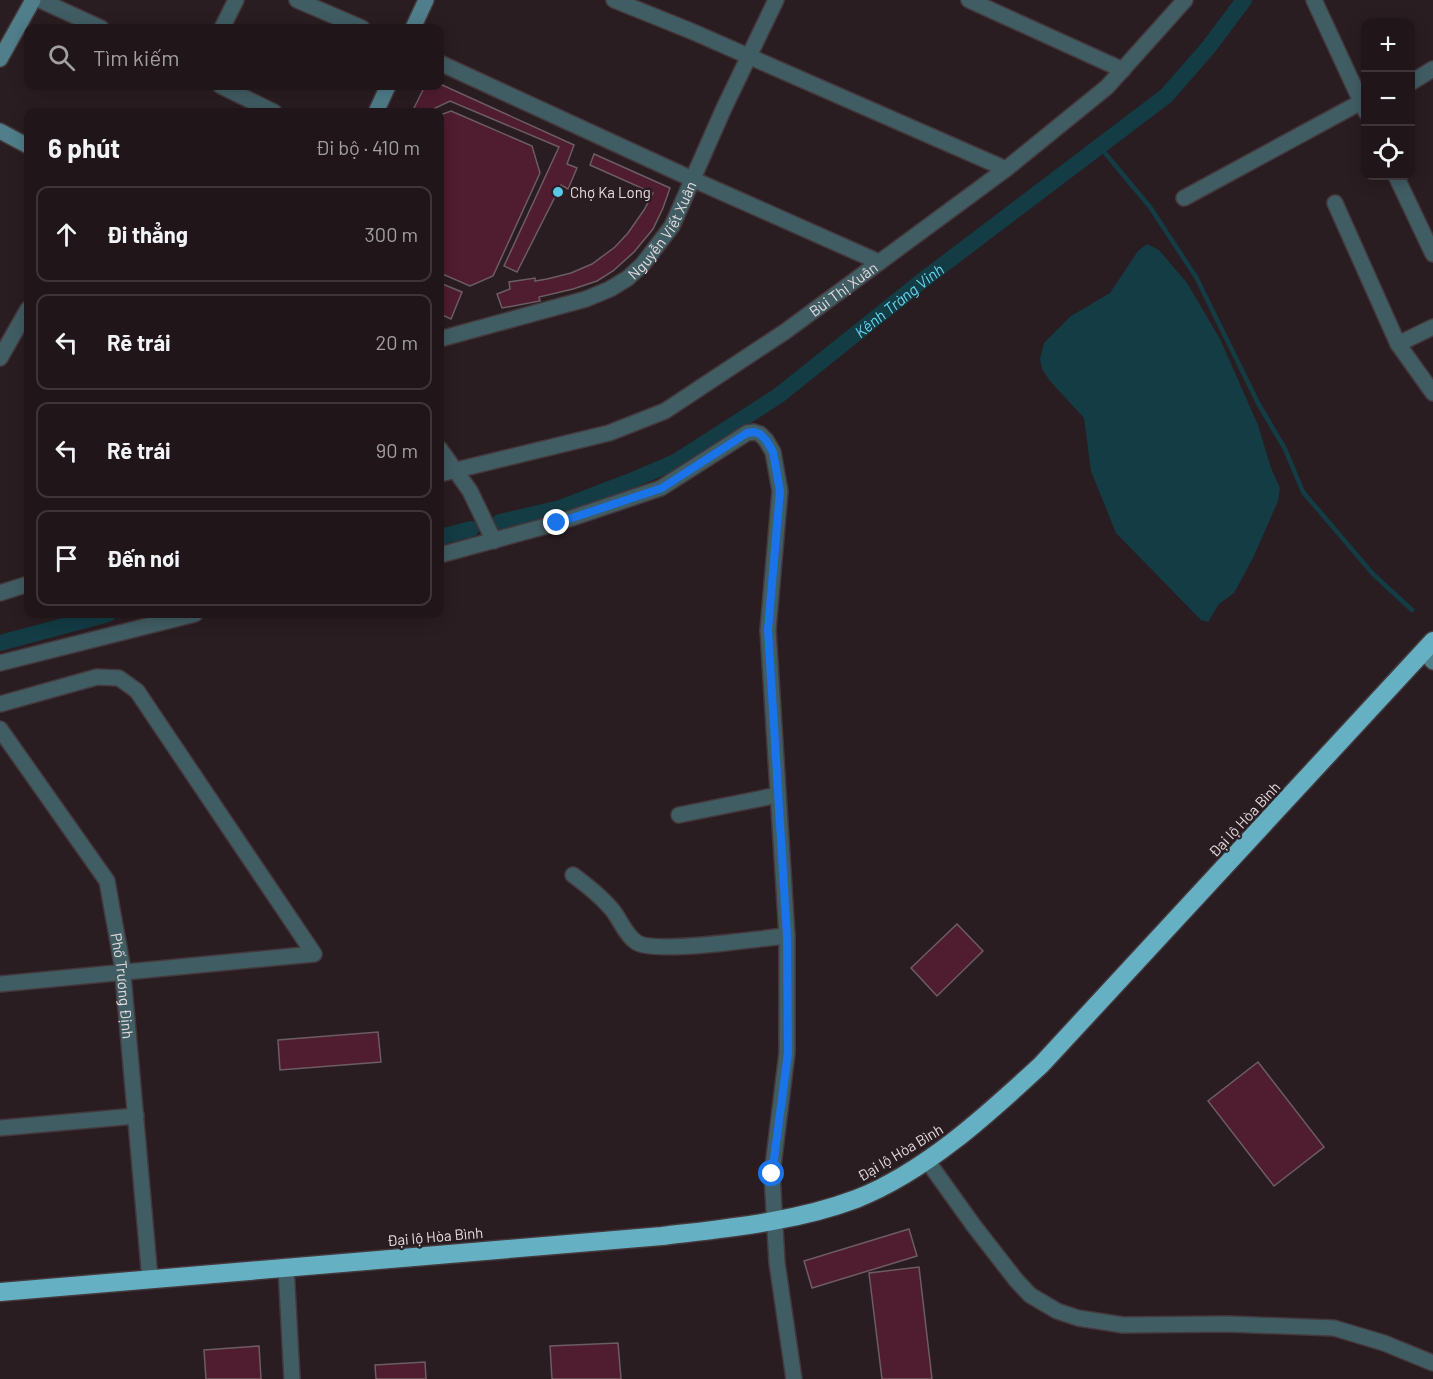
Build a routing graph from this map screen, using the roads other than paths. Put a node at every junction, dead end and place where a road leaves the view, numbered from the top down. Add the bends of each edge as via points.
1 (33, 0) edge
2 (40, 0) edge
3 (236, 0) edge
4 (297, 0) edge
5 (426, 0) edge
6 (614, 0) edge
7 (776, 0) edge
8 (969, 0) edge
9 (1185, 0) edge
10 (1314, 0) edge
11 (92, 24) edge
12 (224, 24) edge
13 (353, 24) edge
14 (415, 24) edge
15 (750, 57) junction
16 (0, 59) edge
17 (444, 65) edge
18 (1433, 69) edge
19 (1123, 70) junction
20 (1415, 80) edge
21 (229, 90) edge
22 (386, 90) edge
23 (1361, 102) edge
24 (266, 108) edge
25 (378, 108) edge
26 (1361, 110) edge
27 (0, 131) edge
28 (24, 144) edge
29 (1006, 169) junction
30 (693, 179) junction
31 (1397, 180) edge
32 (1184, 198) dead end
33 (1335, 202) dead end
34 (1433, 254) edge
35 (879, 262) junction
36 (24, 316) edge
37 (1433, 327) edge
38 (444, 338) edge
39 (1398, 345) junction
40 (0, 358) edge
41 (1433, 393) edge
42 (444, 454) edge
43 (455, 469) junction
44 (444, 473) edge
45 (494, 541) junction
46 (444, 554) edge
47 (24, 585) edge
48 (0, 593) edge
49 (179, 618) edge
50 (1430, 652) edge
51 (0, 663) edge
52 (0, 704) edge
53 (0, 729) edge
54 (778, 795) junction
55 (679, 815) dead end
56 (573, 875) dead end
57 (787, 936) junction
58 (123, 972) junction
59 (0, 984) edge
60 (136, 1116) junction
61 (0, 1128) edge
62 (927, 1159) junction
63 (773, 1219) junction
64 (286, 1267) junction
65 (150, 1279) junction
66 (0, 1292) edge
67 (1433, 1363) edge
68 (292, 1379) edge
69 (794, 1379) edge

1 - 16 street
2 - 11 street
3 - 12 street
4 - 13 street
5 - 14 street
6 - 15 street
7 - 15 street, Nguyễn Viết Xuân
8 - 19 street
9 - 19 street, Bùi Thị Xuân
10 - 23 street
15 - 29 street
15 - 30 street, Nguyễn Viết Xuân
17 - 30 street
18 - 20 street
19 - 29 street, Bùi Thị Xuân
21 - 24 street
22 - 25 street
26 - 32 street
27 - 28 street
29 - 35 street, Bùi Thị Xuân
30 - 35 street
30 - 38 street, Nguyễn Viết Xuân via 672,226 628,278 586,299
31 - 34 street
33 - 39 street
35 - 43 street, Bùi Thị Xuân via 786,331 666,411 609,433
36 - 40 street
37 - 39 street
39 - 41 street
42 - 43 street
43 - 44 street, Bùi Thị Xuân
43 - 45 street
45 - 46 street
45 - 54 street via 662,488 741,436 760,434 773,452 780,491 768,630
47 - 48 street
49 - 51 street
50 - 62 highway, Đại lộ Hòa Bình via 1041,1065 986,1115
52 - 58 street via 97,677 119,678 137,691 314,954
53 - 58 street, Phố Trương Định via 107,881
54 - 55 street
54 - 57 street
56 - 57 street via 614,911 631,938 644,946
57 - 63 street via 788,1053 772,1174
58 - 59 street
58 - 60 street, Phố Trương Định
60 - 61 street
60 - 65 street, Phố Trương Định
62 - 63 highway, Đại lộ Hòa Bình via 858,1198
62 - 67 street via 1016,1280 1030,1295 1057,1311 1124,1325 1334,1328
63 - 64 highway, Đại lộ Hòa Bình via 662,1236
63 - 69 street
64 - 65 highway, Đại lộ Hòa Bình
64 - 68 street
65 - 66 highway, Đại lộ Hòa Bình

